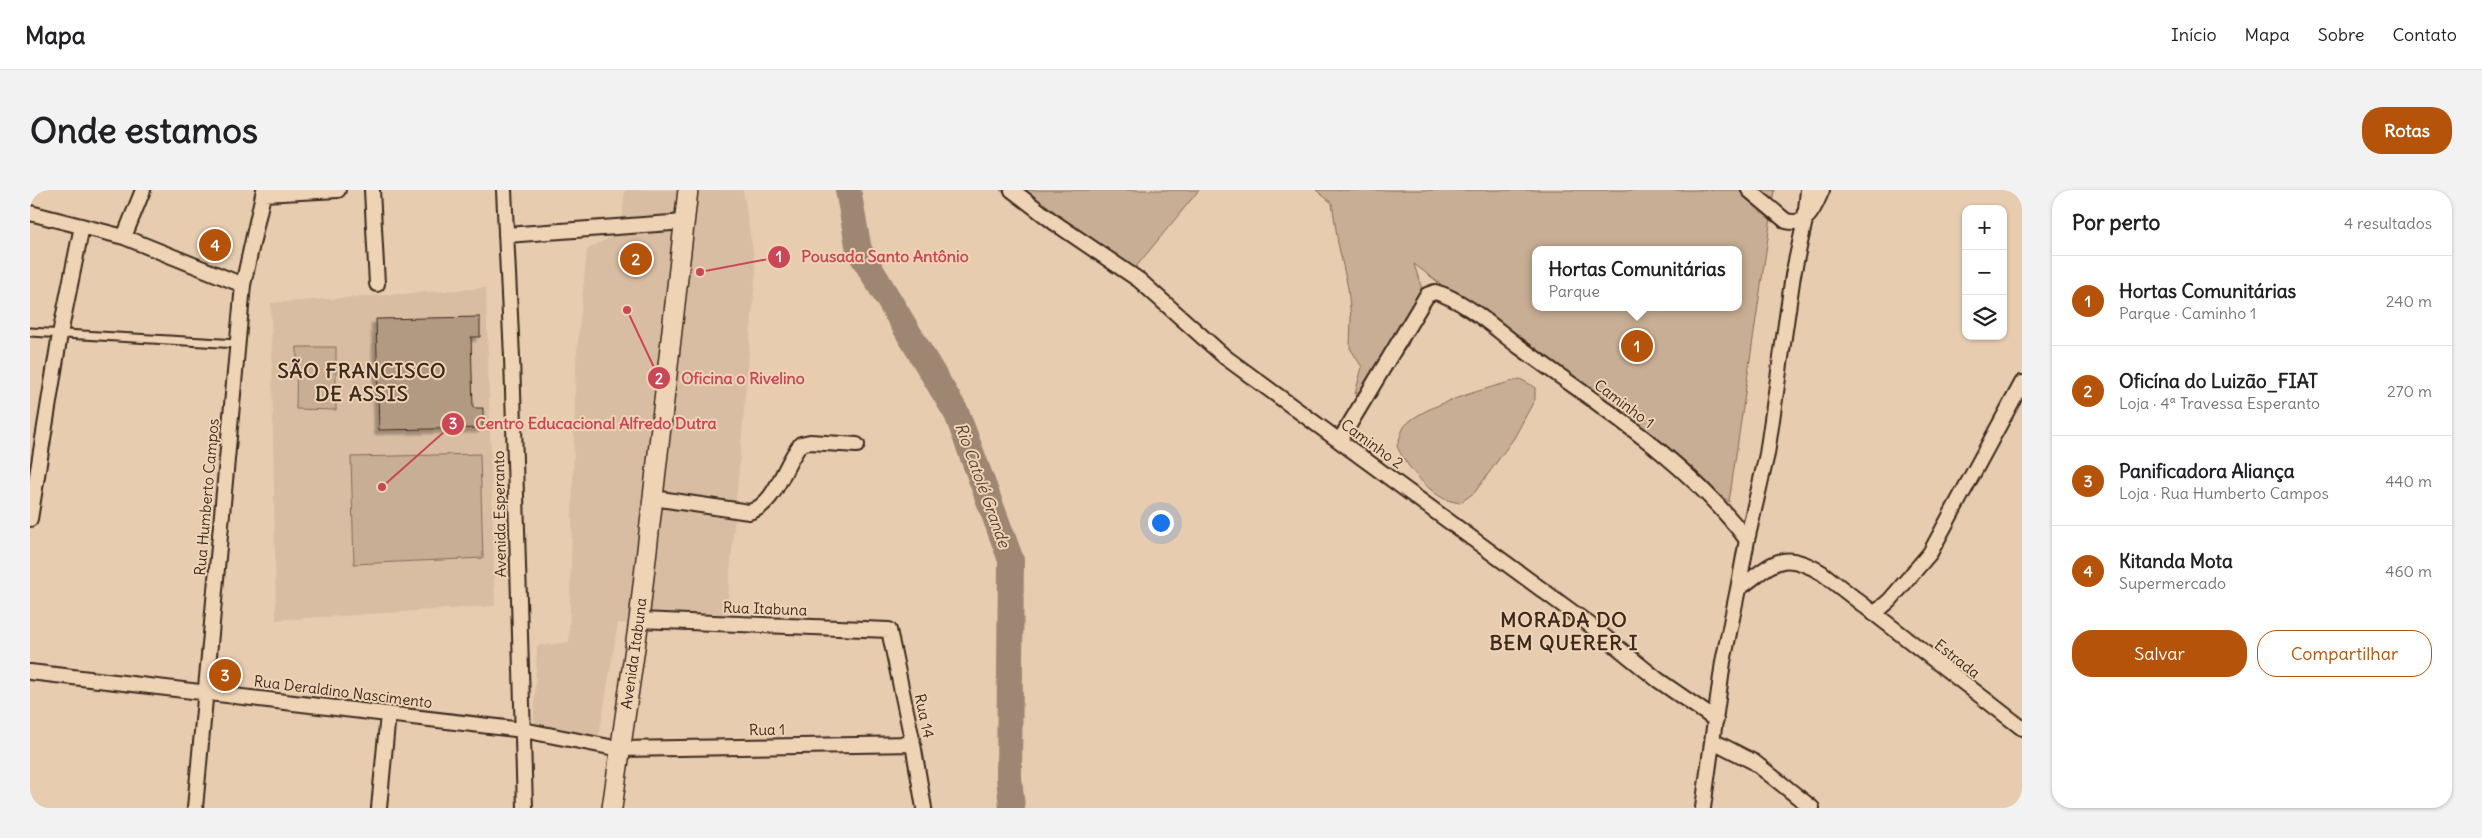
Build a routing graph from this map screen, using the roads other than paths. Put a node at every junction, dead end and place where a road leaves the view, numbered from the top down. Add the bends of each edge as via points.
1 (143, 190) edge
2 (338, 190) edge
3 (372, 190) edge
4 (504, 190) edge
5 (688, 190) edge
6 (1012, 190) edge
7 (1749, 190) edge
8 (1808, 190) edge
9 (1822, 190) edge
10 (264, 192) edge
11 (30, 213) edge
12 (1805, 220) junction
13 (685, 222) junction
14 (82, 226) junction
15 (506, 235) junction
16 (124, 237) junction
17 (377, 284) dead end
18 (243, 285) junction
19 (30, 332) edge
20 (60, 334) junction
21 (238, 344) junction
22 (2022, 383) edge
23 (1340, 440) junction
24 (857, 445) dead end
25 (653, 498) junction
26 (30, 519) edge
27 (1747, 540) junction
28 (1738, 589) junction
29 (1874, 614) junction
30 (639, 620) junction
31 (889, 630) joint
32 (30, 672) edge
33 (206, 693) junction
34 (388, 714) junction
35 (1716, 720) junction
36 (2022, 728) edge
37 (523, 730) junction
38 (1713, 741) junction
39 (913, 744) junction
40 (620, 748) junction
41 (195, 808) edge
42 (379, 808) edge
43 (525, 808) edge
44 (612, 808) edge
45 (924, 808) edge
46 (1703, 808) edge
47 (1812, 808) edge

1 - 16 street
2 - 10 street
3 - 17 street
4 - 15 street, Avenida Esperanto
5 - 13 main road, Avenida Itabuna
6 - 23 street, Caminho 2 via 1139,280 1225,357
7 - 12 street via 1786,221 1800,223
8 - 12 street
9 - 12 street
10 - 18 street, Rua Humberto Campos
11 - 14 street
12 - 27 street via 1793,275 1767,454
13 - 15 street
13 - 25 main road, Avenida Itabuna
14 - 16 street
14 - 20 street
15 - 37 street, Avenida Esperanto
16 - 18 street
18 - 21 street, Rua Humberto Campos
19 - 20 lane
20 - 21 lane
20 - 26 street
21 - 33 street, Rua Humberto Campos
22 - 29 street via 1930,553
23 - 27 street, Caminho 1 via 1428,295 1441,293 1637,433 1716,502
23 - 35 street, Caminho 2 via 1590,625 1658,680
24 - 25 street via 801,444 767,501 760,509 749,512
25 - 30 main road, Avenida Itabuna
27 - 28 street
28 - 29 street, Estrada via 1771,565 1796,560 1822,573
28 - 35 street via 1722,662
29 - 36 street, Estrada
30 - 31 street, Rua Itabuna
30 - 40 main road, Avenida Itabuna
31 - 39 street, Rua 14
32 - 33 street, Rua Deraldino Nascimento
33 - 34 street, Rua Deraldino Nascimento
33 - 41 street, Rua Humberto Campos
34 - 37 street, Rua Deraldino Nascimento
34 - 42 street
35 - 38 street
37 - 40 street, Rua Deraldino Nascimento
37 - 43 street, Avenida Esperanto
38 - 46 street
38 - 47 street via 1754,762
39 - 40 street, Rua 1
39 - 45 street, Rua 14
40 - 44 main road, Avenida Itabuna

